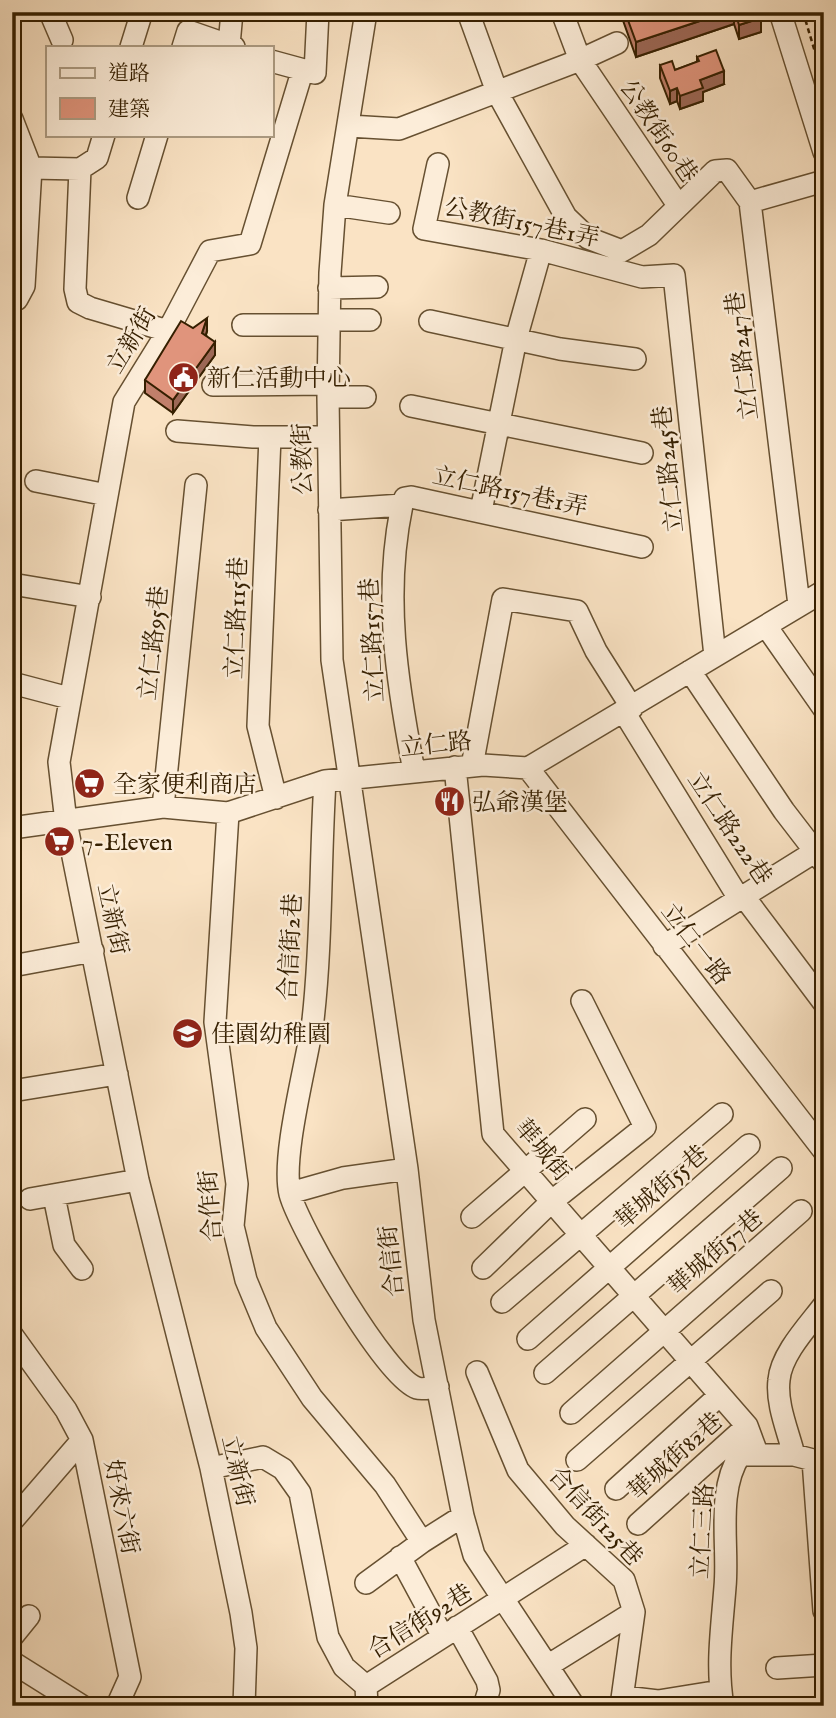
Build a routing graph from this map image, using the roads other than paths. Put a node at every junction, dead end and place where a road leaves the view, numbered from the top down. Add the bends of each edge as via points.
1 (50, 12) edge
2 (136, 12) edge
3 (232, 12) edge
4 (318, 12) edge
5 (366, 12) edge
6 (468, 12) edge
7 (562, 12) edge
8 (780, 12) edge
9 (62, 40) dead end
10 (617, 43) dead end
11 (131, 46) edge
12 (183, 46) edge
13 (231, 46) edge
14 (580, 60) junction
15 (273, 62) edge
16 (302, 72) junction
17 (497, 92) junction
18 (12, 119) edge
19 (349, 126) junction
20 (104, 136) edge
21 (157, 136) edge
22 (824, 152) edge
23 (438, 164) dead end
24 (31, 168) junction
25 (80, 169) junction
26 (824, 181) edge
27 (138, 198) dead end
28 (750, 202) junction
29 (335, 205) junction
30 (678, 205) junction
31 (389, 213) dead end
32 (541, 250) junction
33 (674, 275) joint
34 (377, 287) dead end
35 (329, 288) junction
36 (12, 299) edge
37 (370, 320) dead end
38 (430, 321) dead end
39 (243, 325) dead end
40 (328, 325) junction
41 (168, 331) junction
42 (516, 340) junction
43 (635, 359) dead end
44 (214, 385) dead end
45 (328, 391) junction
46 (365, 397) dead end
47 (411, 406) dead end
48 (498, 425) junction
49 (177, 431) dead end
50 (270, 437) junction
51 (328, 437) junction
52 (642, 453) dead end
53 (36, 481) dead end
54 (196, 485) dead end
55 (107, 495) junction
56 (402, 505) junction
57 (330, 510) junction
58 (481, 511) junction
59 (642, 547) dead end
60 (12, 584) edge
61 (824, 591) edge
62 (90, 597) junction
63 (503, 599) joint
64 (799, 605) junction
65 (766, 626) junction
66 (715, 656) junction
67 (690, 671) junction
68 (12, 683) edge
69 (69, 698) junction
70 (824, 709) edge
71 (628, 710) junction
72 (464, 766) junction
73 (528, 768) junction
74 (414, 771) junction
75 (351, 780) junction
76 (324, 781) junction
77 (276, 798) junction
78 (163, 807) junction
79 (228, 813) junction
80 (66, 820) junction
81 (12, 828) edge
82 (821, 854) edge
83 (745, 898) junction
84 (664, 946) junction
85 (93, 951) junction
86 (12, 966) edge
87 (582, 1001) dead end
88 (824, 1003) edge
89 (117, 1074) junction
90 (12, 1091) edge
91 (722, 1114) dead end
92 (585, 1119) dead end
93 (749, 1145) dead end
94 (824, 1151) edge
95 (780, 1168) dead end
96 (407, 1169) junction
97 (525, 1172) junction
98 (138, 1180) junction
99 (290, 1194) junction
100 (54, 1196) junction
101 (30, 1199) dead end
102 (551, 1202) junction
103 (801, 1211) dead end
104 (472, 1217) dead end
105 (580, 1235) junction
106 (483, 1268) dead end
107 (609, 1268) junction
108 (82, 1269) dead end
109 (771, 1291) dead end
110 (634, 1296) junction
111 (502, 1302) dead end
112 (824, 1305) edge
113 (664, 1331) junction
114 (12, 1335) edge
115 (528, 1339) dead end
116 (691, 1361) junction
117 (477, 1371) dead end
118 (545, 1373) dead end
119 (438, 1387) junction
120 (720, 1395) junction
121 (571, 1413) dead end
122 (747, 1426) junction
123 (82, 1440) junction
124 (757, 1452) junction
125 (794, 1455) junction
126 (577, 1460) dead end
127 (211, 1468) junction
128 (616, 1489) dead end
129 (463, 1516) junction
130 (12, 1521) edge
131 (638, 1524) dead end
132 (422, 1542) junction
133 (586, 1545) junction
134 (400, 1557) junction
135 (366, 1583) dead end
136 (503, 1600) junction
137 (824, 1611) edge
138 (634, 1612) junction
139 (29, 1616) dead end
140 (449, 1631) junction
141 (12, 1637) edge
142 (12, 1662) edge
143 (549, 1665) junction
144 (824, 1665) edge
145 (778, 1668) dead end
146 (367, 1696) edge
147 (721, 1698) edge
148 (622, 1701) edge
149 (82, 1706) edge
150 (117, 1706) edge
151 (244, 1706) edge
152 (484, 1706) edge
153 (574, 1706) edge

1 - 9 street
2 - 11 street via 140,18
3 - 13 street
4 - 16 street via 315,73
5 - 19 street, 公教街
6 - 17 street, 公教街60巷
7 - 14 street, 公教街60巷
8 - 22 street
10 - 14 street
12 - 13 street via 188,31
14 - 17 street
14 - 30 street, 公教街60巷
15 - 16 street
16 - 41 street, 立新街 via 250,244 210,251
17 - 19 street via 399,129
17 - 30 street, 公教街60巷 via 566,216 588,238 622,251 649,235
18 - 24 street
19 - 29 street, 公教街
20 - 25 street via 97,158
21 - 27 street
23 - 32 street, 公教街157巷1弄 via 424,229
24 - 25 street
24 - 36 street via 23,286 17,299
25 - 41 street via 78,302
26 - 28 street
28 - 30 street, 立仁路247巷 via 727,170 715,171
28 - 64 street, 立仁路247巷
29 - 31 street
29 - 35 street, 公教街
32 - 33 street, 公教街157巷1弄 via 642,277
32 - 42 street
33 - 66 street, 立仁路245巷
34 - 35 street
35 - 40 street, 公教街
37 - 40 street via 337,320
38 - 42 street
39 - 40 street
40 - 45 street, 公教街
41 - 55 street, 立新街 via 124,402
42 - 43 street
42 - 48 street
44 - 45 street
45 - 46 street
45 - 51 street, 公教街
47 - 48 street
48 - 52 street
48 - 58 street
49 - 50 street
50 - 51 street
50 - 77 street, 立仁路115巷 via 258,726
51 - 57 street, 公教街
53 - 55 street
54 - 78 street, 立仁路95巷
55 - 62 street, 立新街
56 - 57 street, 立仁路157巷1弄
56 - 58 street, 立仁路157巷1弄 via 411,497
56 - 74 street, 立仁路157巷 via 392,603 397,682
57 - 75 street, 公教街 via 332,660
58 - 59 street, 立仁路157巷1弄
60 - 62 street
61 - 64 street
62 - 69 street, 立新街
63 - 71 street, 立仁路222巷 via 577,611
63 - 72 street, 華城街
64 - 65 street
65 - 66 street
65 - 70 street
66 - 67 street
67 - 71 street
67 - 82 street via 783,811
68 - 69 street
69 - 80 street, 立新街 via 59,762
71 - 73 street
71 - 83 street, 立仁路222巷 via 726,878
72 - 73 street, 立仁路
72 - 74 street, 立仁路
72 - 97 street, 華城街 via 492,1134
73 - 84 street, 立仁一路
74 - 75 street, 立仁路
75 - 76 street, 立仁路
75 - 96 street, 合信街
76 - 77 street, 立仁路
76 - 99 street, 合信街2巷 via 319,948 289,1163
77 - 79 street, 立仁路
78 - 79 street, 立仁路
78 - 80 street, 立仁路
79 - 132 street, 合作街 via 215,1022 237,1184 233,1226 246,1280 266,1328 312,1398 385,1485
80 - 81 street, 立仁路
80 - 85 street, 立新街
82 - 83 street
83 - 84 street
83 - 88 street, 立仁路222巷
84 - 94 street, 立仁一路
85 - 86 street
85 - 89 street, 立新街
87 - 102 street via 645,1127
89 - 90 street
89 - 98 street, 立新街
91 - 105 street
92 - 97 street
93 - 107 street, 華城街55巷
95 - 110 street
96 - 99 street via 343,1178
96 - 119 street, 合信街 via 424,1320
97 - 102 street, 華城街
97 - 104 street
98 - 100 street
98 - 127 street, 立新街
99 - 119 street, 合信街2巷 via 371,1340 404,1380 418,1389
100 - 101 street
100 - 108 street via 64,1245
102 - 105 street, 華城街
102 - 106 street
103 - 113 street, 華城街57巷
105 - 107 street, 華城街
105 - 111 street
107 - 110 street, 華城街
107 - 115 street, 華城街55巷
109 - 116 street
110 - 113 street, 華城街
110 - 118 street
112 - 125 street via 779,1377 778,1395
113 - 116 street, 華城街
113 - 121 street, 華城街57巷
114 - 123 street, 好來六街
116 - 120 street, 華城街
116 - 126 street
117 - 133 street, 合信街125巷 via 518,1470
119 - 129 street, 合信街
120 - 122 street, 華城街
120 - 128 street
122 - 124 street, 華城街
122 - 131 street, 華城街82巷
123 - 130 street
123 - 150 street, 好來六街 via 130,1677
124 - 125 street
124 - 147 street, 立仁三路 via 740,1455 732,1468 726,1586 719,1629
125 - 137 street via 813,1460
127 - 146 street via 263,1457 283,1469 300,1493 328,1637 344,1668
127 - 151 street, 立新街 via 244,1636
129 - 132 street
129 - 136 street, 合信街 via 474,1555
132 - 134 street
133 - 136 street, 合信街92巷
133 - 138 street, 合信街125巷 via 624,1580
134 - 135 street
134 - 140 street
136 - 140 street, 合信街92巷
136 - 143 street, 合信街
138 - 143 street
138 - 148 street, 合信街125巷
139 - 141 street
140 - 146 street, 合信街92巷
140 - 152 street via 487,1681
142 - 149 street
143 - 153 street, 合信街
144 - 145 street
147 - 148 street

